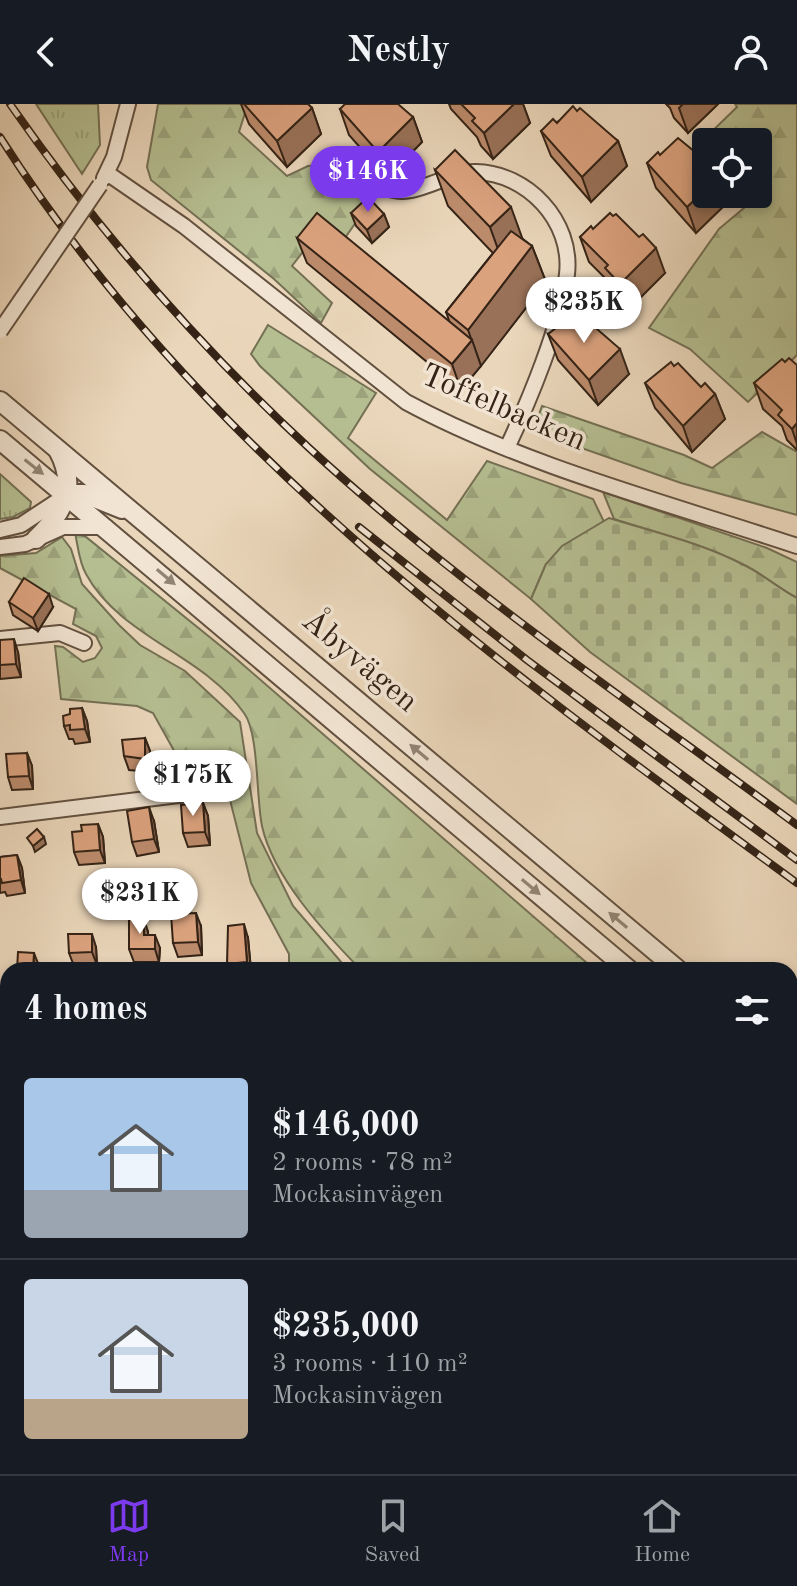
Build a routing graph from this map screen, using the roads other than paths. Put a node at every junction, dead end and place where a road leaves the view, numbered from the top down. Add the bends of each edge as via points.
1 (128, 104) edge
2 (103, 179) junction
3 (388, 188) dead end
4 (0, 331) edge
5 (0, 401) edge
6 (0, 440) edge
7 (55, 444) junction
8 (507, 448) junction
9 (68, 494) junction
10 (149, 523) junction
11 (107, 527) junction
12 (0, 530) edge
13 (36, 539) junction
14 (797, 546) edge
15 (0, 547) edge
16 (0, 639) edge
17 (84, 643) dead end
18 (215, 782) dead end
19 (0, 817) edge
20 (605, 950) junction
21 (613, 962) edge
22 (619, 962) edge
23 (669, 962) edge

1 - 2 street
2 - 4 street, bridge
2 - 8 street, Toffelbacken via 184,226 406,402
3 - 8 street via 408,191 460,173 493,174 540,199 557,226 566,255 562,299
5 - 7 street, Åbyvägen
6 -> 9 street, Åbyvägen
7 - 9 street via 64,461
7 - 10 street, Åbyvägen
8 - 14 street, Toffelbacken
9 - 10 street via 97,498
9 - 11 street, Åbyvägen
9 - 12 street via 21,525
9 - 13 street via 56,520
23 -> 10 street, Åbyvägen
11 - 13 street via 63,527
11 -> 20 street, Åbyvägen
13 - 15 street
16 - 17 street via 60,633
18 - 19 street via 195,793
20 - 21 street
20 - 22 street, Åbyvägen

